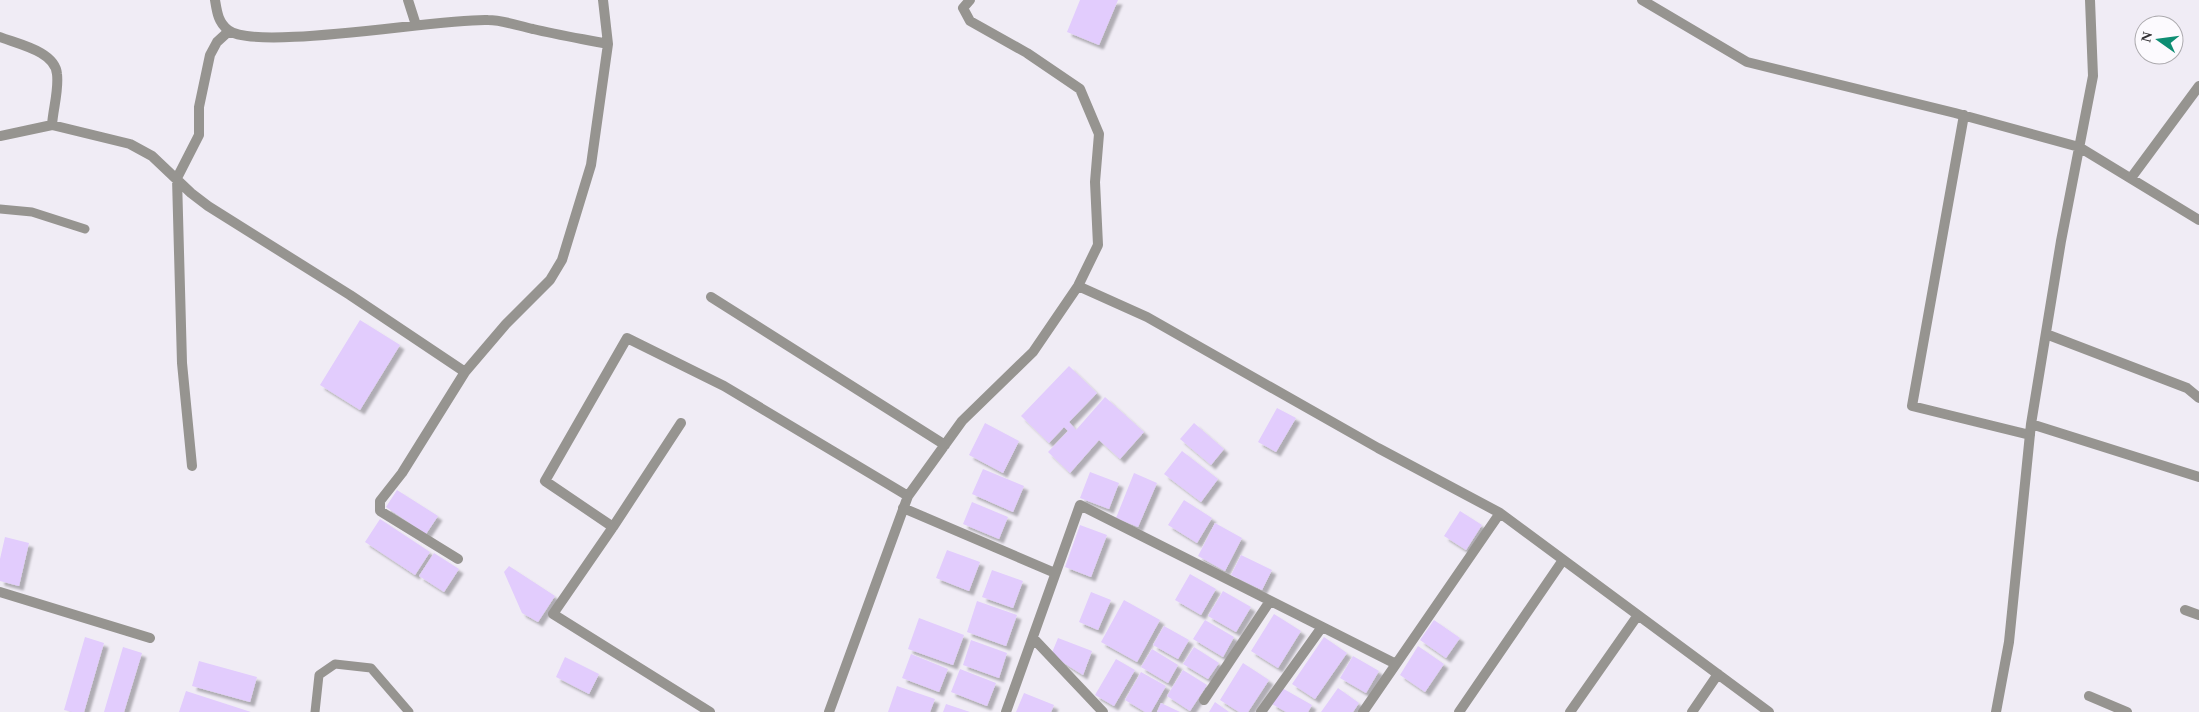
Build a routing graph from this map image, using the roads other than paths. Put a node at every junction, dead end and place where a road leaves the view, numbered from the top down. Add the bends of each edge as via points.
1 (215, 0) edge
2 (408, 0) edge
3 (603, 0) edge
4 (1642, 0) edge
5 (2090, 0) edge
6 (964, 3) edge
7 (416, 25) junction
8 (229, 31) junction
9 (0, 37) edge
10 (608, 44) junction
11 (2199, 86) edge
12 (1964, 115) junction
13 (52, 125) junction
14 (1, 135) edge
15 (2079, 147) junction
16 (177, 178) junction
17 (2131, 178) junction
18 (0, 208) edge
19 (2199, 220) edge
20 (85, 229) dead end
21 (1078, 286) junction
22 (711, 297) dead end
23 (2046, 334) junction
24 (465, 372) junction
25 (2199, 398) edge
26 (681, 423) dead end
27 (2030, 429) junction
28 (945, 445) junction
29 (192, 466) dead end
30 (2199, 477) edge
31 (908, 496) junction
32 (903, 508) junction
33 (1500, 513) junction
34 (613, 527) junction
35 (458, 559) dead end
36 (1563, 560) junction
37 (1055, 573) junction
38 (0, 592) edge
39 (1270, 601) junction
40 (2185, 610) dead end
41 (1638, 615) junction
42 (2199, 615) edge
43 (1322, 627) junction
44 (150, 638) dead end
45 (1033, 638) junction
46 (1396, 664) junction
47 (1718, 674) junction
48 (2089, 696) dead end
49 (1204, 700) dead end
50 (315, 712) edge
51 (409, 712) edge
52 (710, 712) edge
53 (829, 712) edge
54 (1006, 712) edge
55 (1103, 712) edge
56 (1261, 712) edge
57 (1363, 712) edge
58 (1458, 712) edge
59 (1570, 712) edge
60 (1692, 712) edge
61 (1770, 712) edge
62 (1996, 712) edge
63 (2127, 712) edge

1 - 8 street via 218,20
2 - 7 street
3 - 10 street
4 - 12 street via 1747,62
5 - 15 street via 2093,76
6 - 21 street via 970,21 1027,53 1080,89 1099,134 1095,182 1098,245
7 - 8 street via 268,38
7 - 10 street via 490,20
8 - 16 street via 217,42 210,55 199,107 199,135
9 - 13 street via 39,52 52,61 57,73
10 - 24 street via 591,165 562,260 550,280
11 - 17 street
12 - 15 street
12 - 27 street via 1912,406
13 - 14 street
13 - 16 street via 130,144 152,156
15 - 17 street
15 - 23 street
16 - 24 street via 208,206
16 - 29 street via 182,363
17 - 19 street
18 - 20 lane via 32,212
21 - 28 street via 1033,352 962,421
21 - 33 street via 1147,317
22 - 28 street
23 - 25 street via 2187,388
23 - 27 street
24 - 35 street via 380,501 380,511
26 - 34 street
27 - 30 street
27 - 62 street via 2009,642
28 - 31 street
31 - 32 street
31 - 34 street via 724,386 627,338 545,481
32 - 37 street
32 - 53 street
33 - 36 street
33 - 46 street
34 - 52 street via 553,614
36 - 41 street
36 - 58 street
37 - 39 street via 1080,505
37 - 45 street
38 - 44 street
39 - 43 street
39 - 49 street
40 - 42 street
41 - 47 street
41 - 59 street
43 - 46 street
43 - 56 street
45 - 54 street
45 - 55 street
46 - 57 street
47 - 60 street
47 - 61 street
48 - 63 street
50 - 51 lane via 319,675 335,664 371,668

